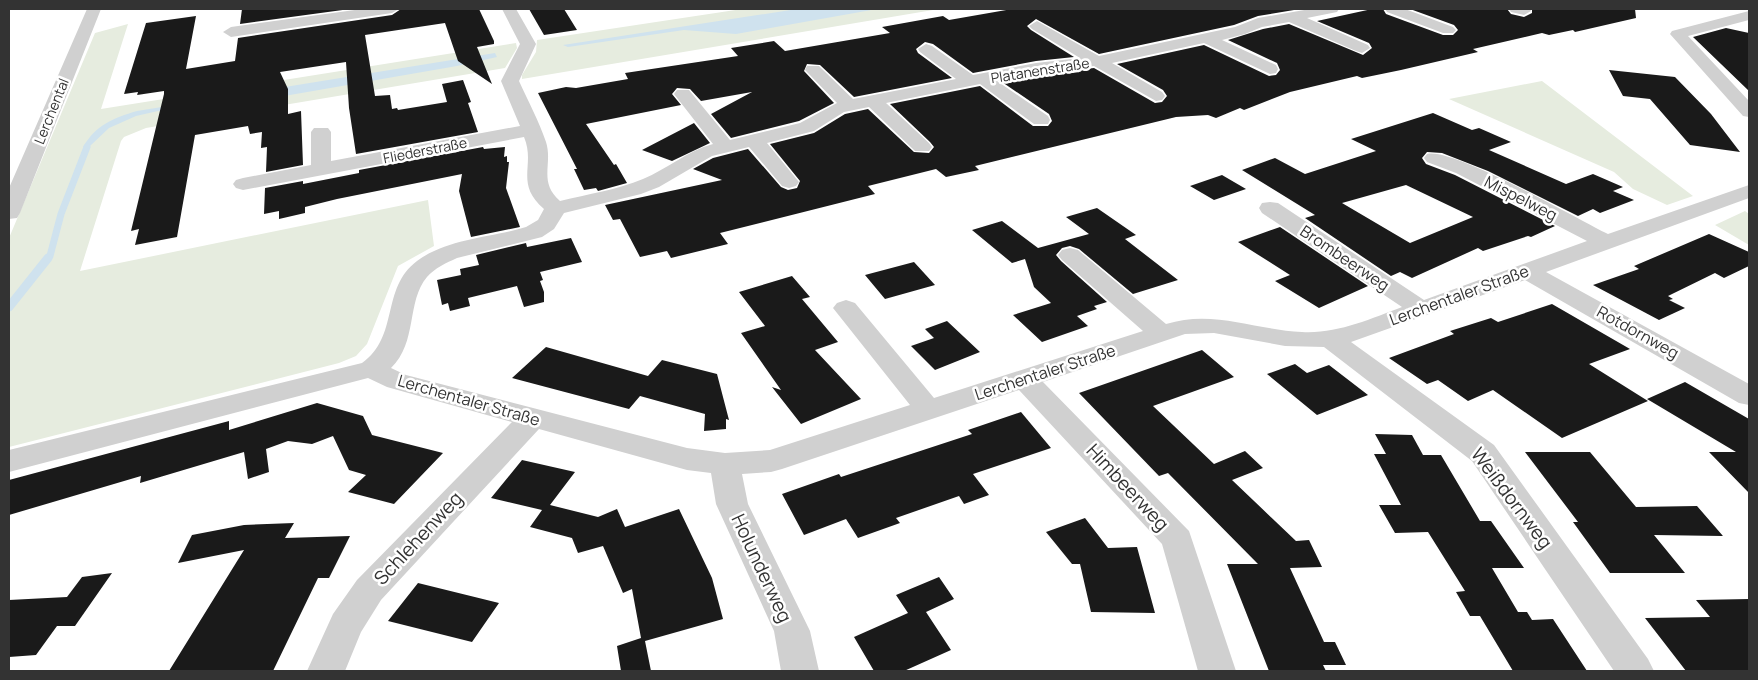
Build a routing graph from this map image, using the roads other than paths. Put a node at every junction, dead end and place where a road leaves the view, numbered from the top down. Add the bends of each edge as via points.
1 (94, 9) edge
2 (392, 9) edge
3 (509, 9) edge
4 (1248, 9) edge
5 (1332, 9) edge
6 (1392, 9) edge
7 (1749, 15) edge
8 (1291, 17) junction
9 (1274, 20) junction
10 (1037, 26) dead end
11 (1448, 30) dead end
12 (231, 32) dead end
13 (1206, 38) junction
14 (1362, 48) dead end
15 (926, 49) dead end
16 (1097, 61) junction
17 (813, 70) dead end
18 (1270, 70) dead end
19 (976, 79) junction
20 (683, 94) dead end
21 (1156, 96) dead end
22 (872, 100) junction
23 (849, 104) junction
24 (1749, 112) edge
25 (1041, 120) dead end
26 (530, 130) junction
27 (321, 132) dead end
28 (754, 140) junction
29 (724, 146) junction
30 (922, 147) dead end
31 (1434, 158) dead end
32 (321, 170) junction
33 (789, 182) dead end
34 (243, 184) dead end
35 (1749, 191) edge
36 (556, 208) junction
37 (1270, 208) dead end
38 (9, 213) edge
39 (1606, 242) junction
40 (1070, 255) dead end
41 (1526, 271) junction
42 (846, 308) dead end
43 (1420, 308) junction
44 (1161, 333) junction
45 (1330, 340) junction
46 (370, 369) junction
47 (1024, 379) junction
48 (1749, 396) edge
49 (929, 410) junction
50 (532, 419) junction
51 (9, 461) edge
52 (725, 464) junction
53 (326, 671) edge
54 (800, 671) edge
55 (1217, 671) edge
56 (1634, 671) edge

1 - 38 street, Lerchental
2 - 12 street
3 - 26 street via 528,44 510,81
4 - 9 street
5 - 8 street, Platanenstraße
6 - 11 street
7 - 24 street via 1678,34
8 - 9 street, Platanenstraße
8 - 14 street
9 - 13 street, Platanenstraße
10 - 16 street, Platanenstraße
13 - 16 street, Platanenstraße
13 - 18 street
15 - 19 street, Platanenstraße
16 - 19 street, Platanenstraße
16 - 21 street, Platanenstraße
17 - 23 street
19 - 22 street, Platanenstraße
19 - 25 street, Platanenstraße
20 - 29 street
22 - 23 street, Platanenstraße
22 - 30 street
23 - 28 street, Platanenstraße via 807,127
26 - 32 street, Fliederstraße
26 - 36 street via 537,144 536,178 543,197
27 - 32 street
28 - 29 street, Platanenstraße
28 - 33 street
29 - 36 street, Platanenstraße via 705,152 634,190
31 - 39 street, Mispelweg via 1463,168
32 - 34 street, Fliederstraße
35 - 39 street, Lerchentaler Straße
36 - 46 street via 546,224 534,232 450,253 425,266 412,278 392,348
37 - 43 street, Brombeerweg
39 - 41 street, Lerchentaler Straße
40 - 44 street
41 - 43 street, Lerchentaler Straße
41 - 48 street, Rotdornweg
42 - 49 street
43 - 45 street, Lerchentaler Straße
44 - 45 street, Lerchentaler Straße via 1204,323 1300,340
44 - 47 street, Lerchentaler Straße
45 - 56 street, Weißdornweg via 1483,453
46 - 50 street, Lerchentaler Straße via 397,381
46 - 51 street
47 - 49 street, Lerchentaler Straße
47 - 55 street, Himbeerweg via 1177,540
49 - 52 street, Lerchentaler Straße via 771,461
50 - 52 street, Lerchentaler Straße via 686,459
50 - 53 street, Schlehenweg via 369,590 346,624
52 - 54 street, Holunderweg via 732,504 792,631

